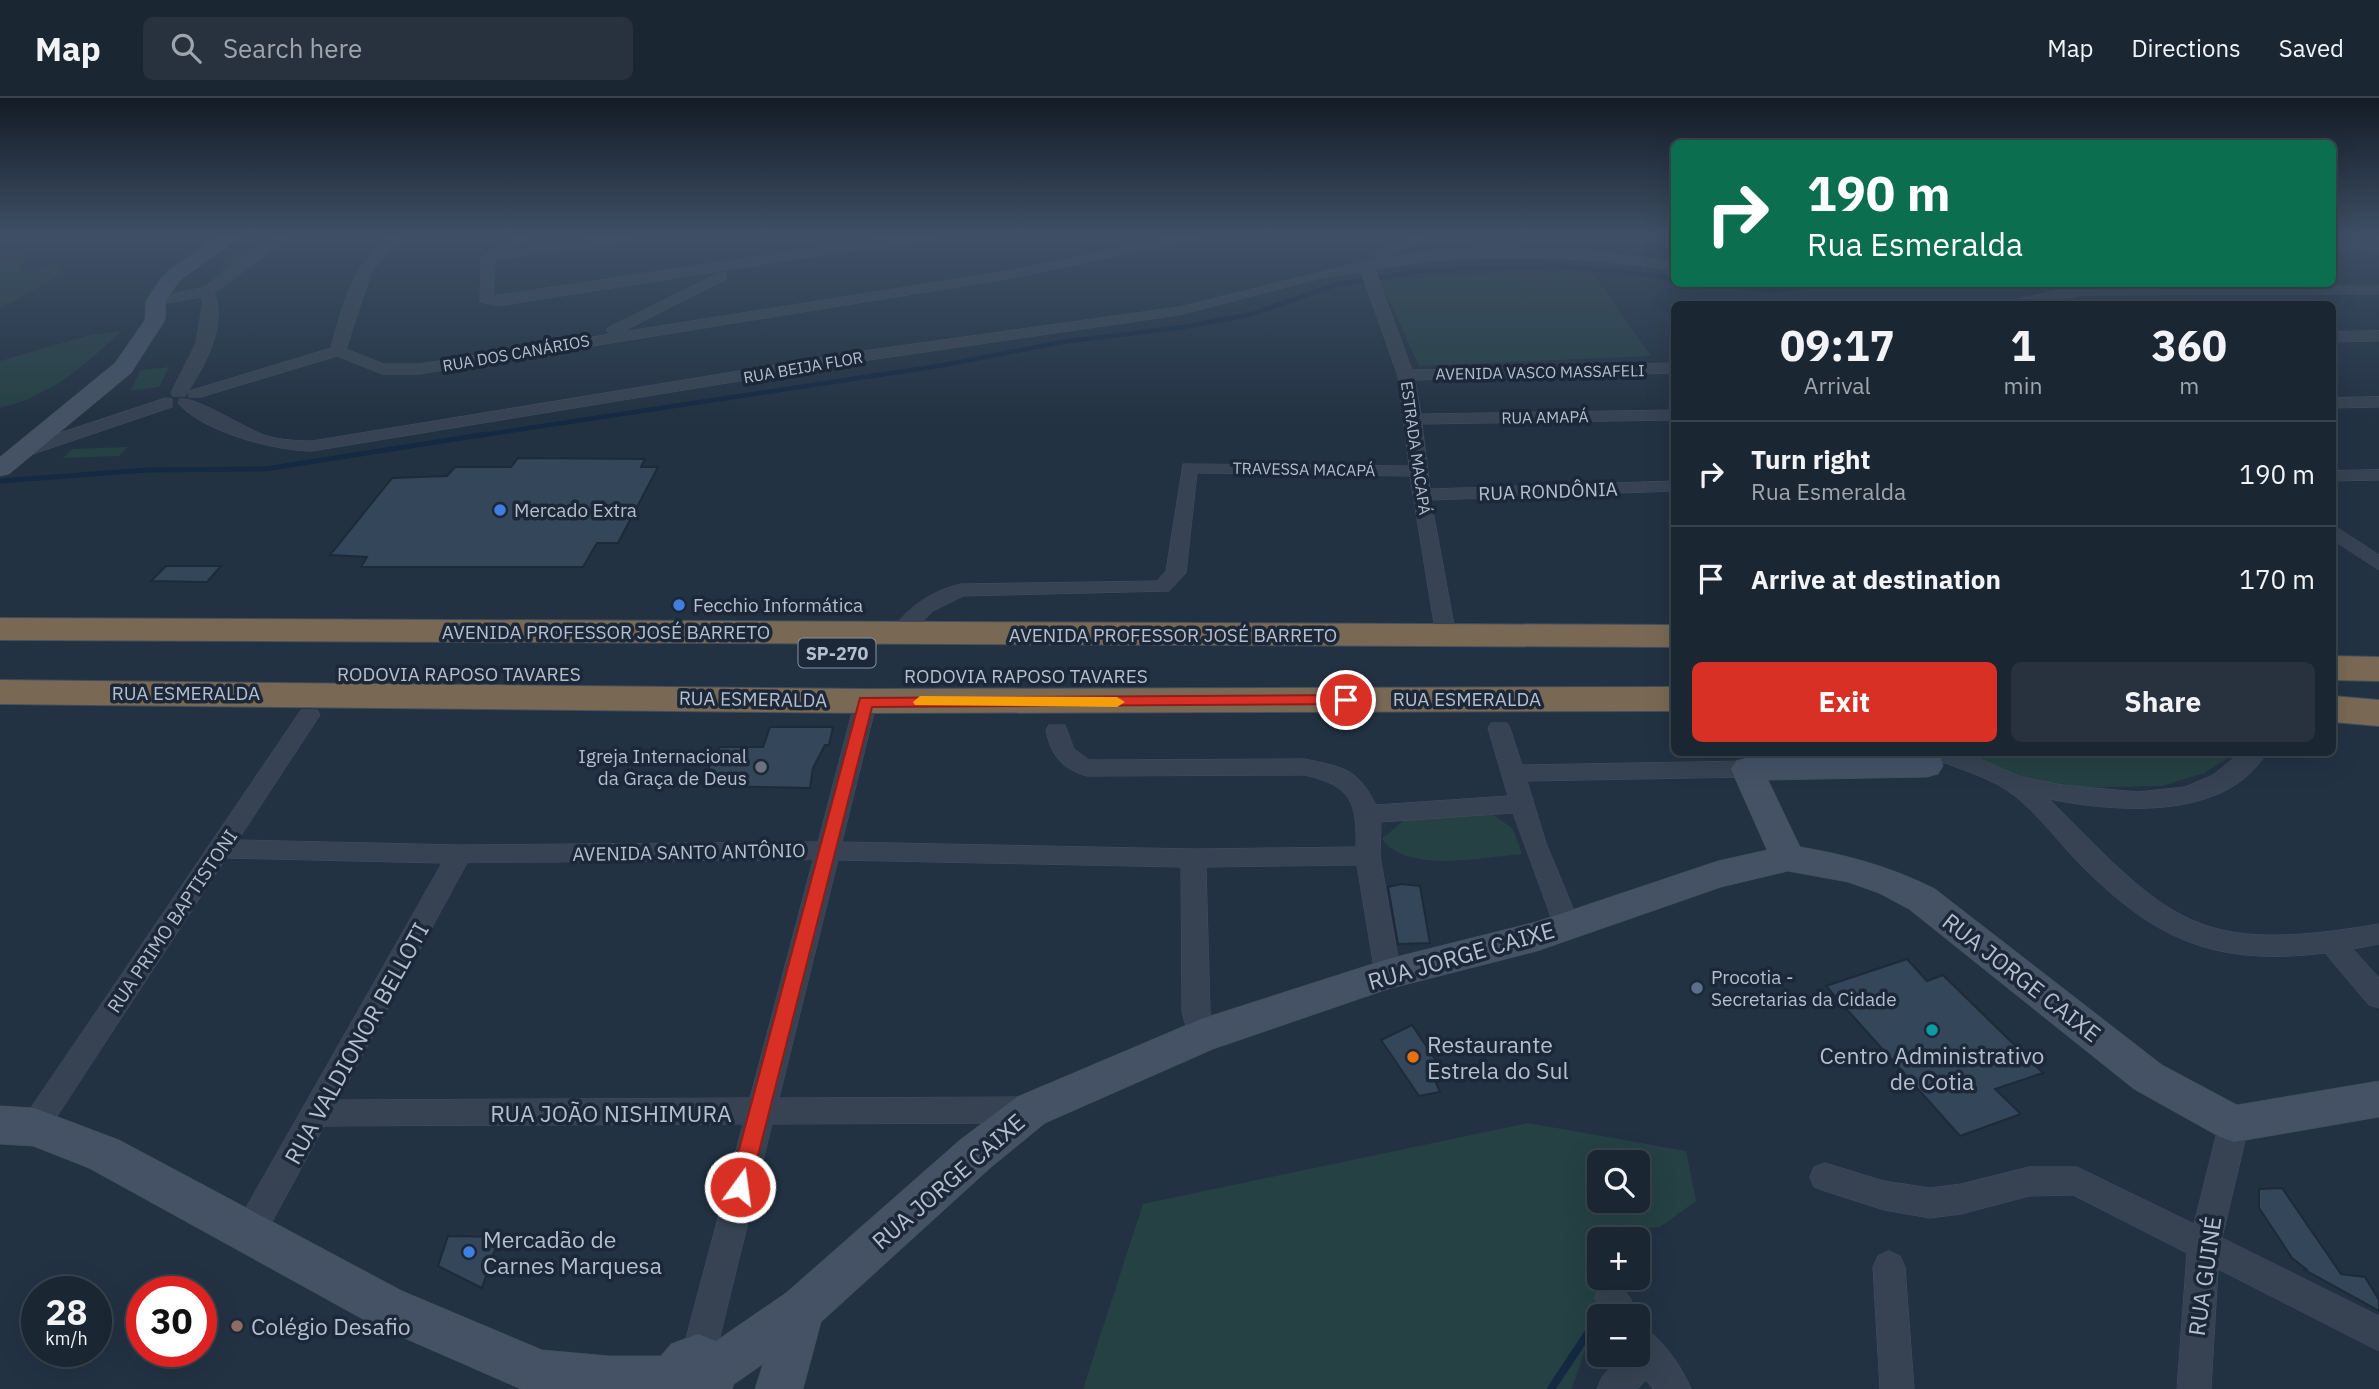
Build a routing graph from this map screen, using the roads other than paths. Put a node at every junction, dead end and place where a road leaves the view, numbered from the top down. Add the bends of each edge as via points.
1 (159, 297) edge
2 (177, 297) edge
3 (210, 297) edge
4 (354, 297) edge
5 (485, 297) edge
6 (531, 297) edge
7 (681, 297) edge
8 (865, 297) edge
9 (1236, 297) edge
10 (1378, 297) edge
11 (156, 301) junction
12 (2379, 336) edge
13 (2336, 337) edge
14 (597, 339) junction
15 (338, 351) junction
16 (1671, 368) edge
17 (1406, 375) junction
18 (182, 398) junction
19 (2379, 402) edge
20 (2336, 403) edge
21 (1671, 415) edge
22 (1415, 419) junction
23 (21, 452) junction
24 (0, 468) edge
25 (1419, 471) junction
26 (2379, 475) edge
27 (2336, 476) edge
28 (1671, 486) edge
29 (1422, 495) junction
30 (2336, 533) edge
31 (2377, 561) edge
32 (0, 629) edge
33 (899, 634) junction
34 (1447, 636) junction
35 (1671, 636) edge
36 (2336, 646) edge
37 (2379, 646) edge
38 (0, 649) edge
39 (1671, 656) edge
40 (2336, 667) edge
41 (2379, 669) edge
42 (0, 671) edge
43 (769, 676) junction
44 (1671, 680) edge
45 (2336, 690) edge
46 (2379, 691) edge
47 (0, 692) edge
48 (1671, 699) edge
49 (866, 701) junction
50 (1101, 702) junction
51 (2336, 709) edge
52 (2379, 713) edge
53 (309, 715) dead end
54 (1499, 728) dead end
55 (1057, 730) dead end
56 (2252, 756) edge
57 (1931, 757) edge
58 (1747, 769) junction
59 (1514, 772) junction
60 (2016, 784) junction
61 (1521, 804) junction
62 (1369, 814) junction
63 (220, 849) junction
64 (828, 851) junction
65 (460, 855) junction
66 (1368, 856) junction
67 (1193, 858) junction
68 (1788, 858) junction
69 (1567, 925) junction
70 (2379, 934) edge
71 (2332, 943) junction
72 (1388, 974) junction
73 (2379, 997) edge
74 (1200, 1036) junction
75 (2379, 1099) edge
76 (1031, 1110) junction
77 (758, 1112) junction
78 (317, 1113) junction
79 (2234, 1124) junction
80 (17, 1126) edge
81 (1825, 1177) dead end
82 (250, 1231) junction
83 (2204, 1247) junction
84 (1889, 1267) dead end
85 (802, 1309) junction
86 (2379, 1334) edge
87 (1650, 1358) edge
88 (1629, 1367) edge
89 (694, 1377) edge
90 (554, 1382) edge
91 (779, 1389) edge
92 (1614, 1389) edge
93 (1674, 1389) edge
94 (1896, 1389) edge
95 (2194, 1389) edge

1 - 11 main road
2 - 11 street
3 - 18 street via 212,313
4 - 15 street
5 - 6 street via 499,302
7 - 14 street
8 - 14 street, RUA DOS CANÁRIOS
9 - 18 street, RUA BEIJA FLOR via 1179,311 849,358 313,446 278,446 246,436
10 - 17 street, ESTRADA MACAPÁ
11 - 23 main road via 155,320 124,368
12 - 13 street
14 - 15 street, RUA DOS CANÁRIOS via 409,370 382,369
15 - 18 street
16 - 17 street, AVENIDA VASCO MASSAFELI
17 - 22 street, ESTRADA MACAPÁ
18 - 23 street
19 - 20 street
21 - 22 street, RUA AMAPÁ
22 - 25 street, ESTRADA MACAPÁ
23 - 24 main road
25 - 29 street, ESTRADA MACAPÁ
25 - 33 street, TRAVESSA MACAPÁ via 1189,468 1176,573 1162,587 985,588 945,595 919,610
26 - 27 street
28 - 29 street, RUA RONDÔNIA
29 - 34 street, ESTRADA MACAPÁ
30 - 31 street
32 - 33 highway, AVENIDA PROFESSOR JOSÉ BARRETO
33 - 34 highway, AVENIDA PROFESSOR JOSÉ BARRETO
34 - 35 highway, AVENIDA PROFESSOR JOSÉ BARRETO
36 - 37 highway
38 - 39 highway, RODOVIA RAPOSO TAVARES / SP-270
40 - 41 highway
42 - 43 highway, RODOVIA RAPOSO TAVARES / SP-270
43 - 44 highway, RODOVIA RAPOSO TAVARES / SP-270
43 - 50 highway
45 - 46 highway
47 - 49 highway, RUA ESMERALDA
48 - 50 highway, RUA ESMERALDA
49 - 50 highway, RUA ESMERALDA
49 - 64 street
51 - 52 highway
53 - 63 street, RUA PRIMO BAPTISTONI
54 - 59 street
55 - 62 street via 1061,752 1087,768 1305,768 1330,773 1353,783
56 - 60 street via 2208,789 2173,798 2090,798
57 - 58 main road
57 - 60 street
58 - 59 street
58 - 68 main road
59 - 61 street
60 - 71 street via 2122,891 2163,921 2209,941 2238,947
61 - 62 street
61 - 69 street
62 - 66 street
63 - 65 street, AVENIDA SANTO ANTÔNIO
63 - 80 street, RUA PRIMO BAPTISTONI
64 - 65 street, AVENIDA SANTO ANTÔNIO
64 - 67 street, AVENIDA SANTO ANTÔNIO
64 - 77 street
65 - 78 street, RUA VALDIONOR BELLOTI
66 - 67 street, AVENIDA SANTO ANTÔNIO
66 - 72 street
67 - 74 street
68 - 69 main road, RUA JORGE CAIXE via 1718,874
68 - 79 main road, RUA JORGE CAIXE via 1850,869 1923,899 2148,1077
69 - 72 main road, RUA JORGE CAIXE
70 - 71 street
71 - 73 street
72 - 74 main road, RUA JORGE CAIXE
74 - 76 main road, RUA JORGE CAIXE
75 - 79 main road
76 - 77 street, RUA JOÃO NISHIMURA
76 - 85 main road, RUA JORGE CAIXE via 975,1154
77 - 78 street, RUA JOÃO NISHIMURA
77 - 89 street
78 - 82 street, RUA VALDIONOR BELLOTI
79 - 83 street, RUA GUINÉ
80 - 82 main road via 104,1154
81 - 83 street via 1919,1203 2067,1178
82 - 90 main road via 386,1307
83 - 86 street
83 - 95 street, RUA GUINÉ
84 - 94 street
85 - 89 main road, RUA JORGE CAIXE
85 - 91 main road
87 - 93 street
88 - 92 street
89 - 90 main road

